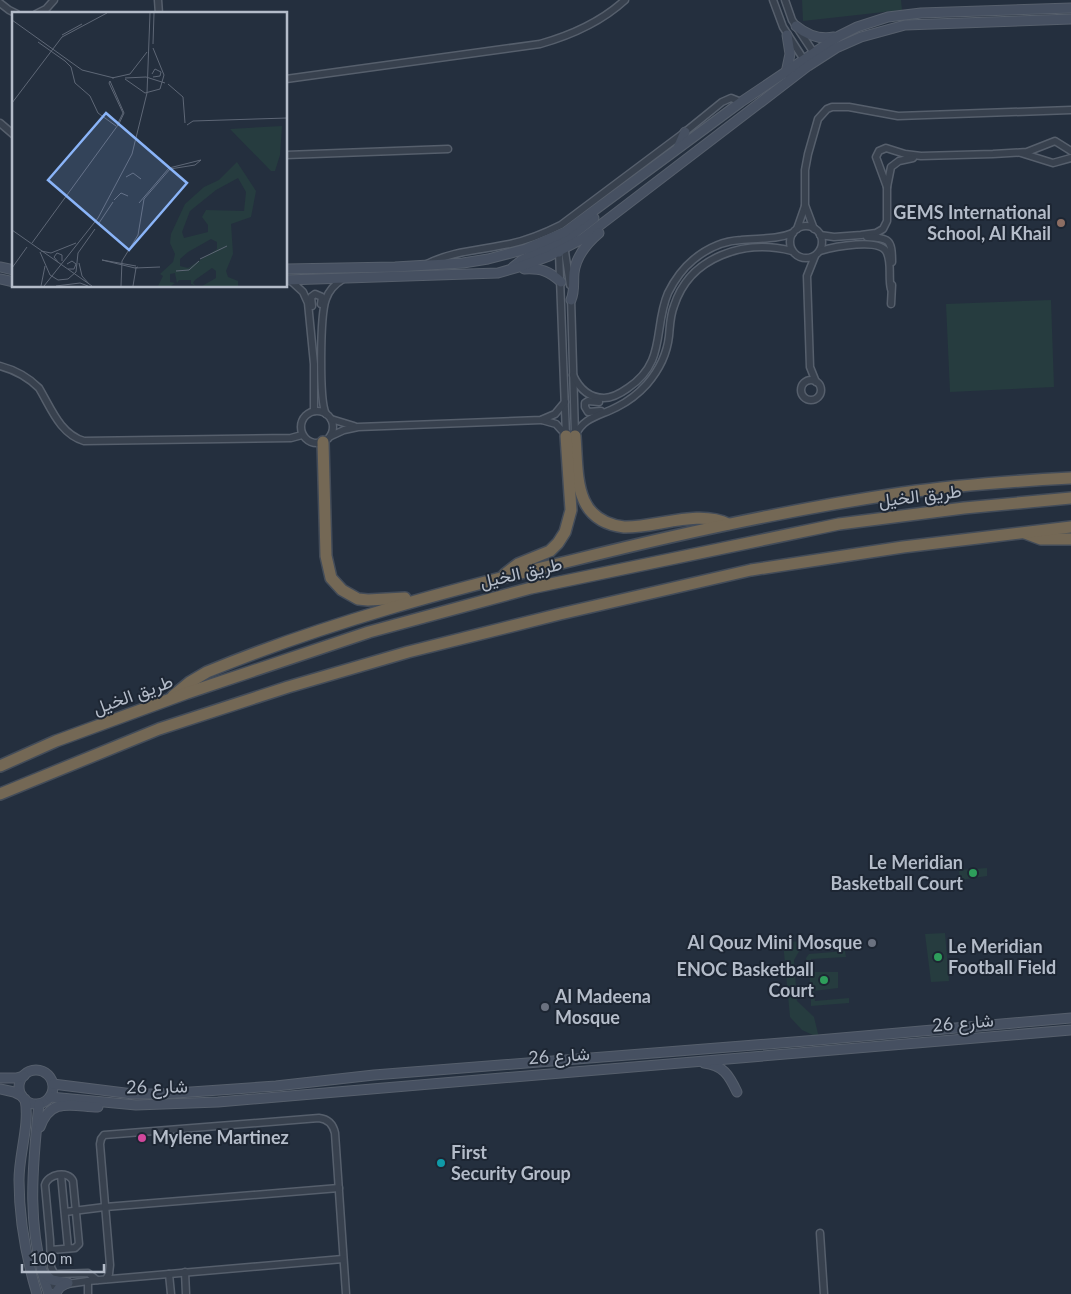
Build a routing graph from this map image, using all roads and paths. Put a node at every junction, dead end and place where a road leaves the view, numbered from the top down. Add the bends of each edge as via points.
1 (54, 0) edge
2 (626, 0) edge
3 (773, 0) edge
4 (785, 0) edge
5 (0, 3) edge
6 (1071, 8) edge
7 (13, 12) edge
8 (40, 12) edge
9 (1071, 19) edge
10 (796, 26) junction
11 (788, 35) junction
12 (839, 36) junction
13 (816, 56) junction
14 (806, 63) junction
15 (786, 73) junction
16 (288, 79) edge
17 (741, 102) junction
18 (1071, 110) edge
19 (0, 124) edge
20 (685, 132) junction
21 (12, 133) edge
22 (678, 148) junction
23 (448, 149) dead end
24 (1071, 151) edge
25 (1020, 153) junction
26 (288, 155) edge
27 (921, 156) junction
28 (1071, 158) edge
29 (887, 187) junction
30 (805, 205) junction
31 (608, 219) junction
32 (814, 229) junction
33 (795, 231) junction
34 (820, 235) junction
35 (862, 235) junction
36 (560, 243) junction
37 (792, 251) junction
38 (820, 251) junction
39 (798, 256) junction
40 (814, 256) junction
41 (424, 265) junction
42 (288, 269) edge
43 (509, 270) junction
44 (807, 276) junction
45 (344, 279) junction
46 (288, 280) edge
47 (561, 282) junction
48 (891, 289) junction
49 (571, 300) junction
50 (891, 304) dead end
51 (312, 330) junction
52 (321, 330) junction
53 (0, 366) edge
54 (810, 367) junction
55 (573, 375) junction
56 (816, 382) junction
57 (804, 384) junction
58 (620, 393) junction
59 (565, 402) junction
60 (612, 410) junction
61 (314, 411) junction
62 (328, 416) junction
63 (541, 420) junction
64 (358, 427) junction
65 (302, 434) junction
66 (571, 436) junction
67 (327, 439) junction
68 (1071, 478) edge
69 (1071, 498) edge
70 (728, 524) junction
71 (1071, 527) edge
72 (1024, 532) junction
73 (1071, 539) edge
74 (501, 577) junction
75 (426, 597) junction
76 (168, 700) junction
77 (0, 766) edge
78 (0, 794) edge
79 (1071, 1018) edge
80 (1071, 1030) edge
81 (748, 1045) junction
82 (736, 1057) junction
83 (688, 1061) junction
84 (24, 1076) junction
85 (0, 1078) edge
86 (53, 1084) junction
87 (0, 1089) edge
88 (218, 1090) junction
89 (738, 1092) dead end
90 (50, 1097) junction
91 (23, 1098) junction
92 (218, 1102) junction
93 (39, 1104) junction
94 (124, 1104) junction
95 (35, 1139) junction
96 (61, 1175) junction
97 (339, 1188) junction
98 (105, 1206) junction
99 (76, 1210) junction
100 (64, 1212) junction
101 (820, 1233) dead end
102 (68, 1248) junction
103 (51, 1250) junction
104 (344, 1259) junction
105 (42, 1272) junction
106 (184, 1272) junction
107 (169, 1274) junction
108 (33, 1279) junction
109 (106, 1279) junction
110 (97, 1280) junction
111 (88, 1281) junction
112 (68, 1283) junction
113 (47, 1290) edge
114 (37, 1294) edge
115 (55, 1294) edge
116 (88, 1294) edge
117 (171, 1294) edge
118 (186, 1294) edge
119 (346, 1294) edge
120 (824, 1294) edge

1 - 8 street
2 - 16 street via 589,26 540,44
3 - 11 street
4 - 10 street
5 - 7 street
6 - 12 street via 904,15 872,22
9 - 13 street via 905,25 861,37
10 - 12 street via 817,37
10 - 13 street
11 - 14 street
11 - 15 street via 790,54
12 - 13 street
13 - 14 street
14 - 15 street
14 - 31 street
15 - 17 street
17 - 20 street via 734,98 725,100
17 - 22 street
18 - 30 street via 898,116 832,106 820,115 808,154
19 - 21 street
20 - 22 street
20 - 41 street via 552,230 513,243 439,257
22 - 36 street via 611,198 602,212
23 - 26 street
24 - 25 street via 1055,141
25 - 27 street
25 - 28 street via 1053,163
27 - 29 street via 894,164
27 - 29 street via 886,148 879,151 877,161
29 - 35 street via 885,227 879,232
30 - 32 street
30 - 33 street
31 - 36 street
31 - 49 street via 605,227 579,255
32 - 33 street via 808,226
32 - 34 street
33 - 37 street via 790,240
33 - 58 street via 775,238 723,243 704,252 687,266 666,299 651,362 639,379
34 - 35 street
34 - 38 street
35 - 48 street via 884,238 890,243
36 - 41 street via 488,260
36 - 43 street
36 - 43 street via 557,239 557,244 522,260
36 - 47 street
36 - 49 street
37 - 39 street
37 - 60 street via 761,247 744,249 721,255 700,267 676,299 668,343 658,369 638,393
38 - 40 street
38 - 48 street via 843,245 881,246 888,256
39 - 40 street via 806,259
39 - 44 street
40 - 44 street
41 - 42 street
43 - 45 street via 488,274
43 - 47 street via 541,269
44 - 54 street
45 - 46 street
45 - 52 street via 327,296
46 - 51 street via 306,295
47 - 59 street
48 - 50 street
49 - 55 street
51 - 52 street via 314,313 310,299 317,294 322,298
51 - 61 street
52 - 62 street via 322,401
53 - 65 street via 18,372 34,383 62,427 84,441 291,438
54 - 56 street
54 - 57 street
55 - 58 street via 580,388 592,396 606,398
55 - 66 street
56 - 57 street
56 - 57 street via 820,391 813,400 802,395
58 - 60 street via 601,402 590,400 585,405 590,412
59 - 63 street via 555,414
59 - 66 street
60 - 66 street via 586,421
61 - 62 street
61 - 65 street via 303,418
62 - 64 street
62 - 67 street via 333,428
63 - 64 street
63 - 66 street via 556,424
64 - 67 street
65 - 67 street via 316,444
66 - 70 highway via 580,492 588,508 602,521 624,528 700,518
66 - 74 highway via 571,510 565,532 550,551 518,564
67 - 75 highway via 326,552 331,578 346,593 363,600
68 - 70 highway via 902,493
69 - 76 highway, طريق الخيل via 839,524 531,588 369,632
70 - 74 highway
71 - 72 highway
72 - 73 highway via 1041,539
72 - 78 highway via 751,570 408,652 159,729
74 - 75 highway
75 - 76 highway via 330,626 216,669 190,682
76 - 77 highway, طريق الخيل via 56,741
79 - 81 street, شارع 26
80 - 82 street, شارع 26
81 - 82 street
81 - 88 street, شارع 26
82 - 83 street, شارع 26
83 - 89 street via 722,1068
83 - 92 street, شارع 26
84 - 85 street
84 - 86 street via 33,1070 44,1072
84 - 91 street via 20,1088
86 - 88 street, شارع 26 via 133,1094
86 - 90 street
87 - 91 street
88 - 92 street via 215,1096
90 - 93 street
90 - 94 street, شارع 26
91 - 93 street
91 - 108 street via 26,1114 19,1180 25,1250
92 - 94 street, شارع 26
93 - 95 street
94 - 95 street via 54,1107 44,1117
95 - 105 street via 32,1200
96 - 99 street via 72,1179
96 - 100 street
96 - 103 street via 49,1178 45,1185
97 - 98 street
97 - 98 street via 334,1130 322,1118 106,1135 100,1141
97 - 104 street
98 - 99 street
98 - 109 street via 110,1265
99 - 100 street
99 - 102 street via 79,1244
100 - 102 street
101 - 120 street
102 - 103 street
103 - 110 street via 54,1272 88,1274
104 - 106 street
104 - 119 street
105 - 112 street via 52,1280
105 - 113 street
106 - 107 street
106 - 118 street
107 - 109 street
107 - 117 street
108 - 113 street
108 - 114 street
109 - 110 street
110 - 111 street
111 - 112 street
111 - 116 street
112 - 113 street
112 - 115 street

